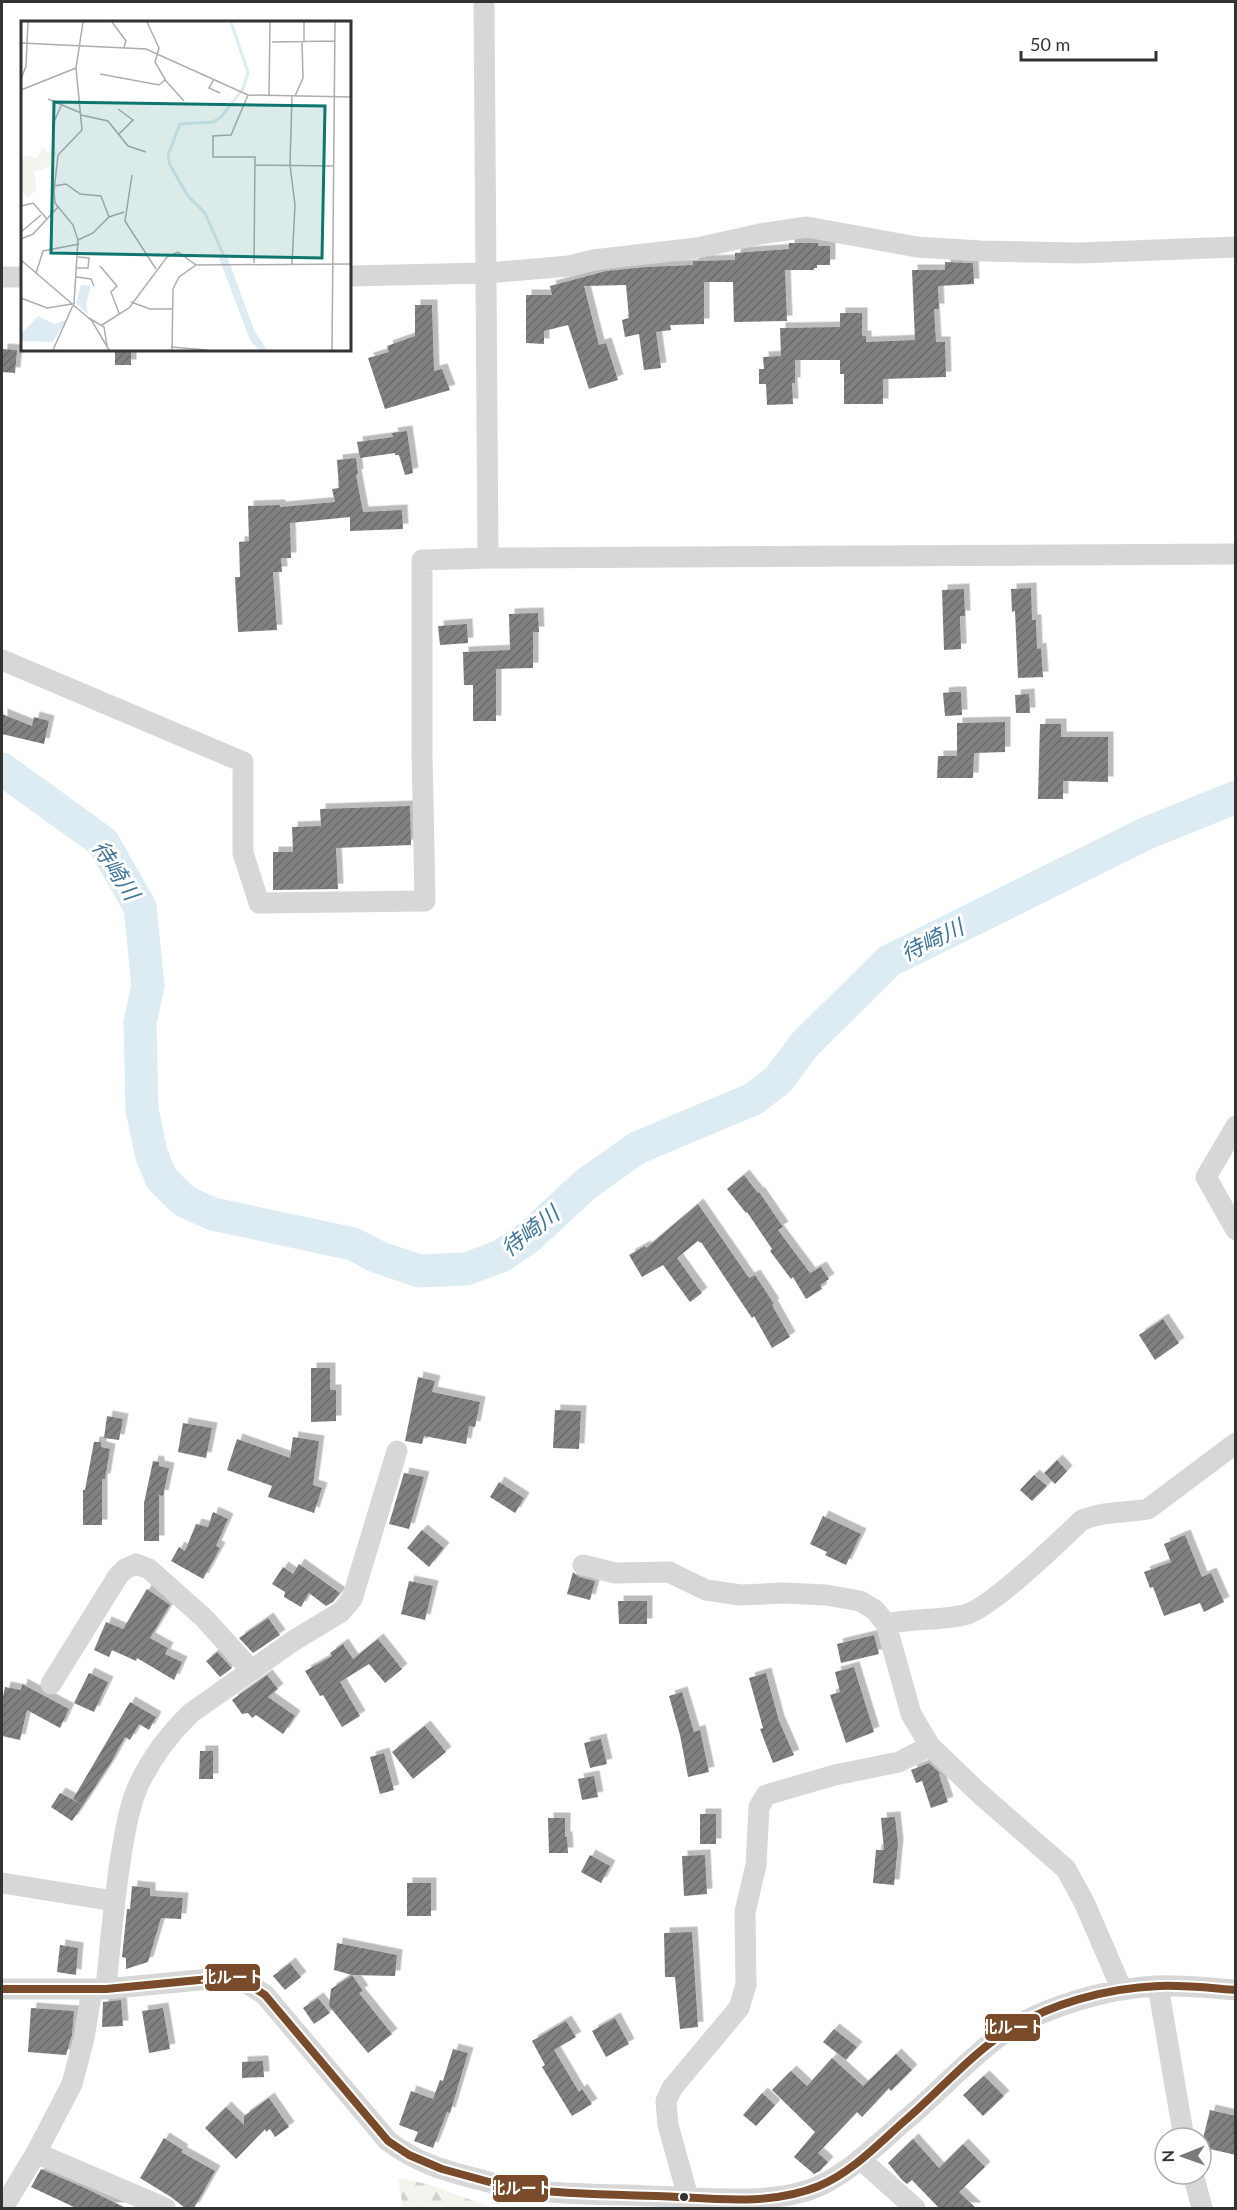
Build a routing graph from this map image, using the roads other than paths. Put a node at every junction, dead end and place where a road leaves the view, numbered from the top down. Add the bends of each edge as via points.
1 (484, 2) edge
2 (1236, 247) edge
3 (487, 273) junction
4 (351, 276) edge
5 (2, 277) edge
6 (21, 277) edge
7 (1236, 554) edge
8 (488, 558) junction
9 (2, 660) edge
10 (1236, 1126) edge
11 (1236, 1230) edge
12 (1236, 1443) edge
13 (397, 1450) dead end
14 (583, 1565) dead end
15 (886, 1624) junction
16 (251, 1671) junction
17 (51, 1684) dead end
18 (930, 1746) junction
19 (2, 1883) edge
20 (114, 1901) junction
21 (1158, 1986) junction
22 (2, 1989) edge
23 (99, 1989) junction
24 (1122, 1990) junction
25 (1236, 1990) edge
26 (1182, 2126) edge
27 (36, 2153) junction
28 (860, 2159) junction
29 (1196, 2186) edge
30 (688, 2203) edge
31 (3, 2208) edge
32 (165, 2208) edge
33 (915, 2208) edge
34 (1202, 2208) edge

1 - 3 street
2 - 3 street via 1078,253 981,251 917,247 807,227 697,248
3 - 4 street
3 - 8 street
5 - 6 street
7 - 8 street
8 - 9 street via 422,560 425,901 259,903 243,853 243,762
10 - 11 street via 1206,1177
12 - 15 street via 1148,1509 1099,1513 1082,1520 985,1605 966,1615
13 - 16 street via 352,1599 341,1612
14 - 15 street via 615,1573 669,1572 706,1590 741,1595 826,1595 860,1601 875,1610
15 - 18 street via 911,1714
16 - 17 street via 204,1618 149,1569 136,1564 118,1576
16 - 20 street via 191,1713 151,1762 126,1829
18 - 24 street via 1066,1869
18 - 30 street via 899,1762 766,1795 759,1807 756,1865 745,1912 746,1984 739,2008 672,2088 666,2101 668,2126
19 - 20 street
20 - 23 street
21 - 24 street
21 - 25 street
21 - 26 street
22 - 23 street
23 - 27 street via 72,2084
23 - 30 street via 211,1977 239,1978 265,1995 388,2141 408,2155 434,2167 512,2188
24 - 28 street via 1056,2008 1005,2033
27 - 31 street
27 - 32 street
28 - 30 street via 825,2183 790,2196
28 - 33 street
29 - 34 street

